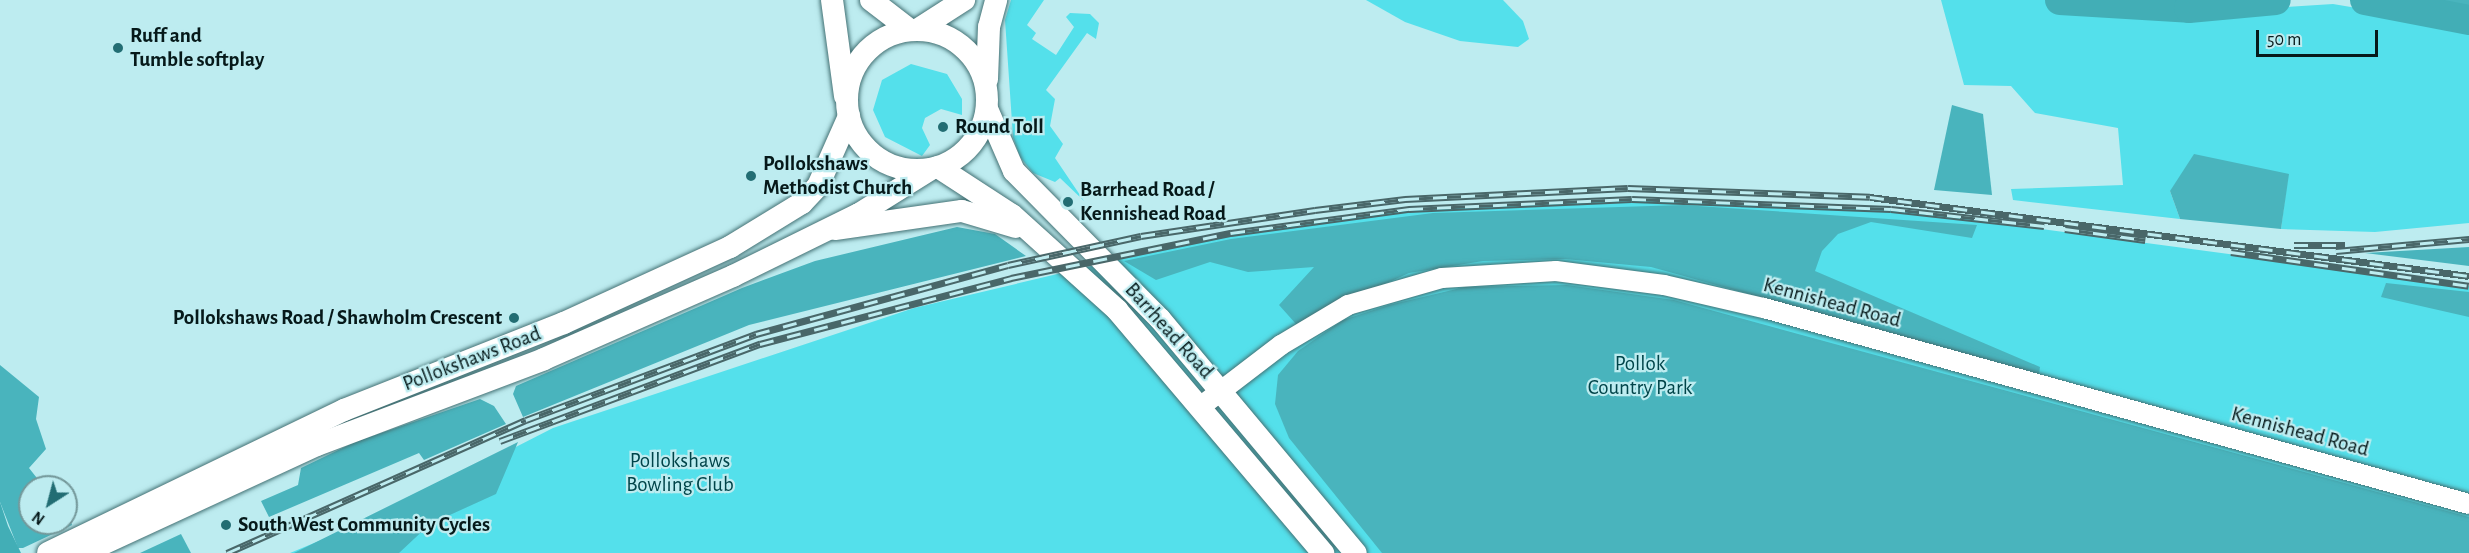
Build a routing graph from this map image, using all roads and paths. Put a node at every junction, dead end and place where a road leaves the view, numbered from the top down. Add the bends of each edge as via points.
1 (832, 0) edge
2 (871, 0) edge
3 (964, 0) edge
4 (996, 0) edge
5 (913, 30) junction
6 (987, 104) junction
7 (848, 109) junction
8 (934, 168) junction
9 (831, 229) junction
10 (1039, 238) junction
11 (1222, 389) junction
12 (1200, 407) junction
13 (2469, 504) edge
14 (54, 550) edge
15 (82, 553) edge
16 (1323, 553) edge
17 (1356, 553) edge

1 - 7 main road
2 - 5 main road
3 - 5 main road
4 - 6 main road via 987,45
5 - 6 main road via 945,35 966,49 984,79
5 - 7 main road via 891,35 861,57
6 - 8 main road via 970,147
6 - 11 main road, Barrhead Road via 1005,156 1025,184
7 - 8 main road via 860,142 876,157 899,168
7 - 14 main road, Pollokshaws Road via 818,186 802,203 730,247 655,284 344,410
8 - 9 main road, Pollokshaws Road
8 - 10 main road, Barrhead Road via 996,202
9 - 10 main road via 862,229 962,211 994,218
9 - 15 main road, Pollokshaws Road via 544,359 317,445
10 - 12 main road, Barrhead Road via 1117,310
11 - 12 street, Kennishead Road
11 - 13 street, Kennishead Road via 1305,330 1369,297 1442,278 1556,271 1664,285 1764,309
11 - 17 main road, Barrhead Road
12 - 16 main road, Barrhead Road

